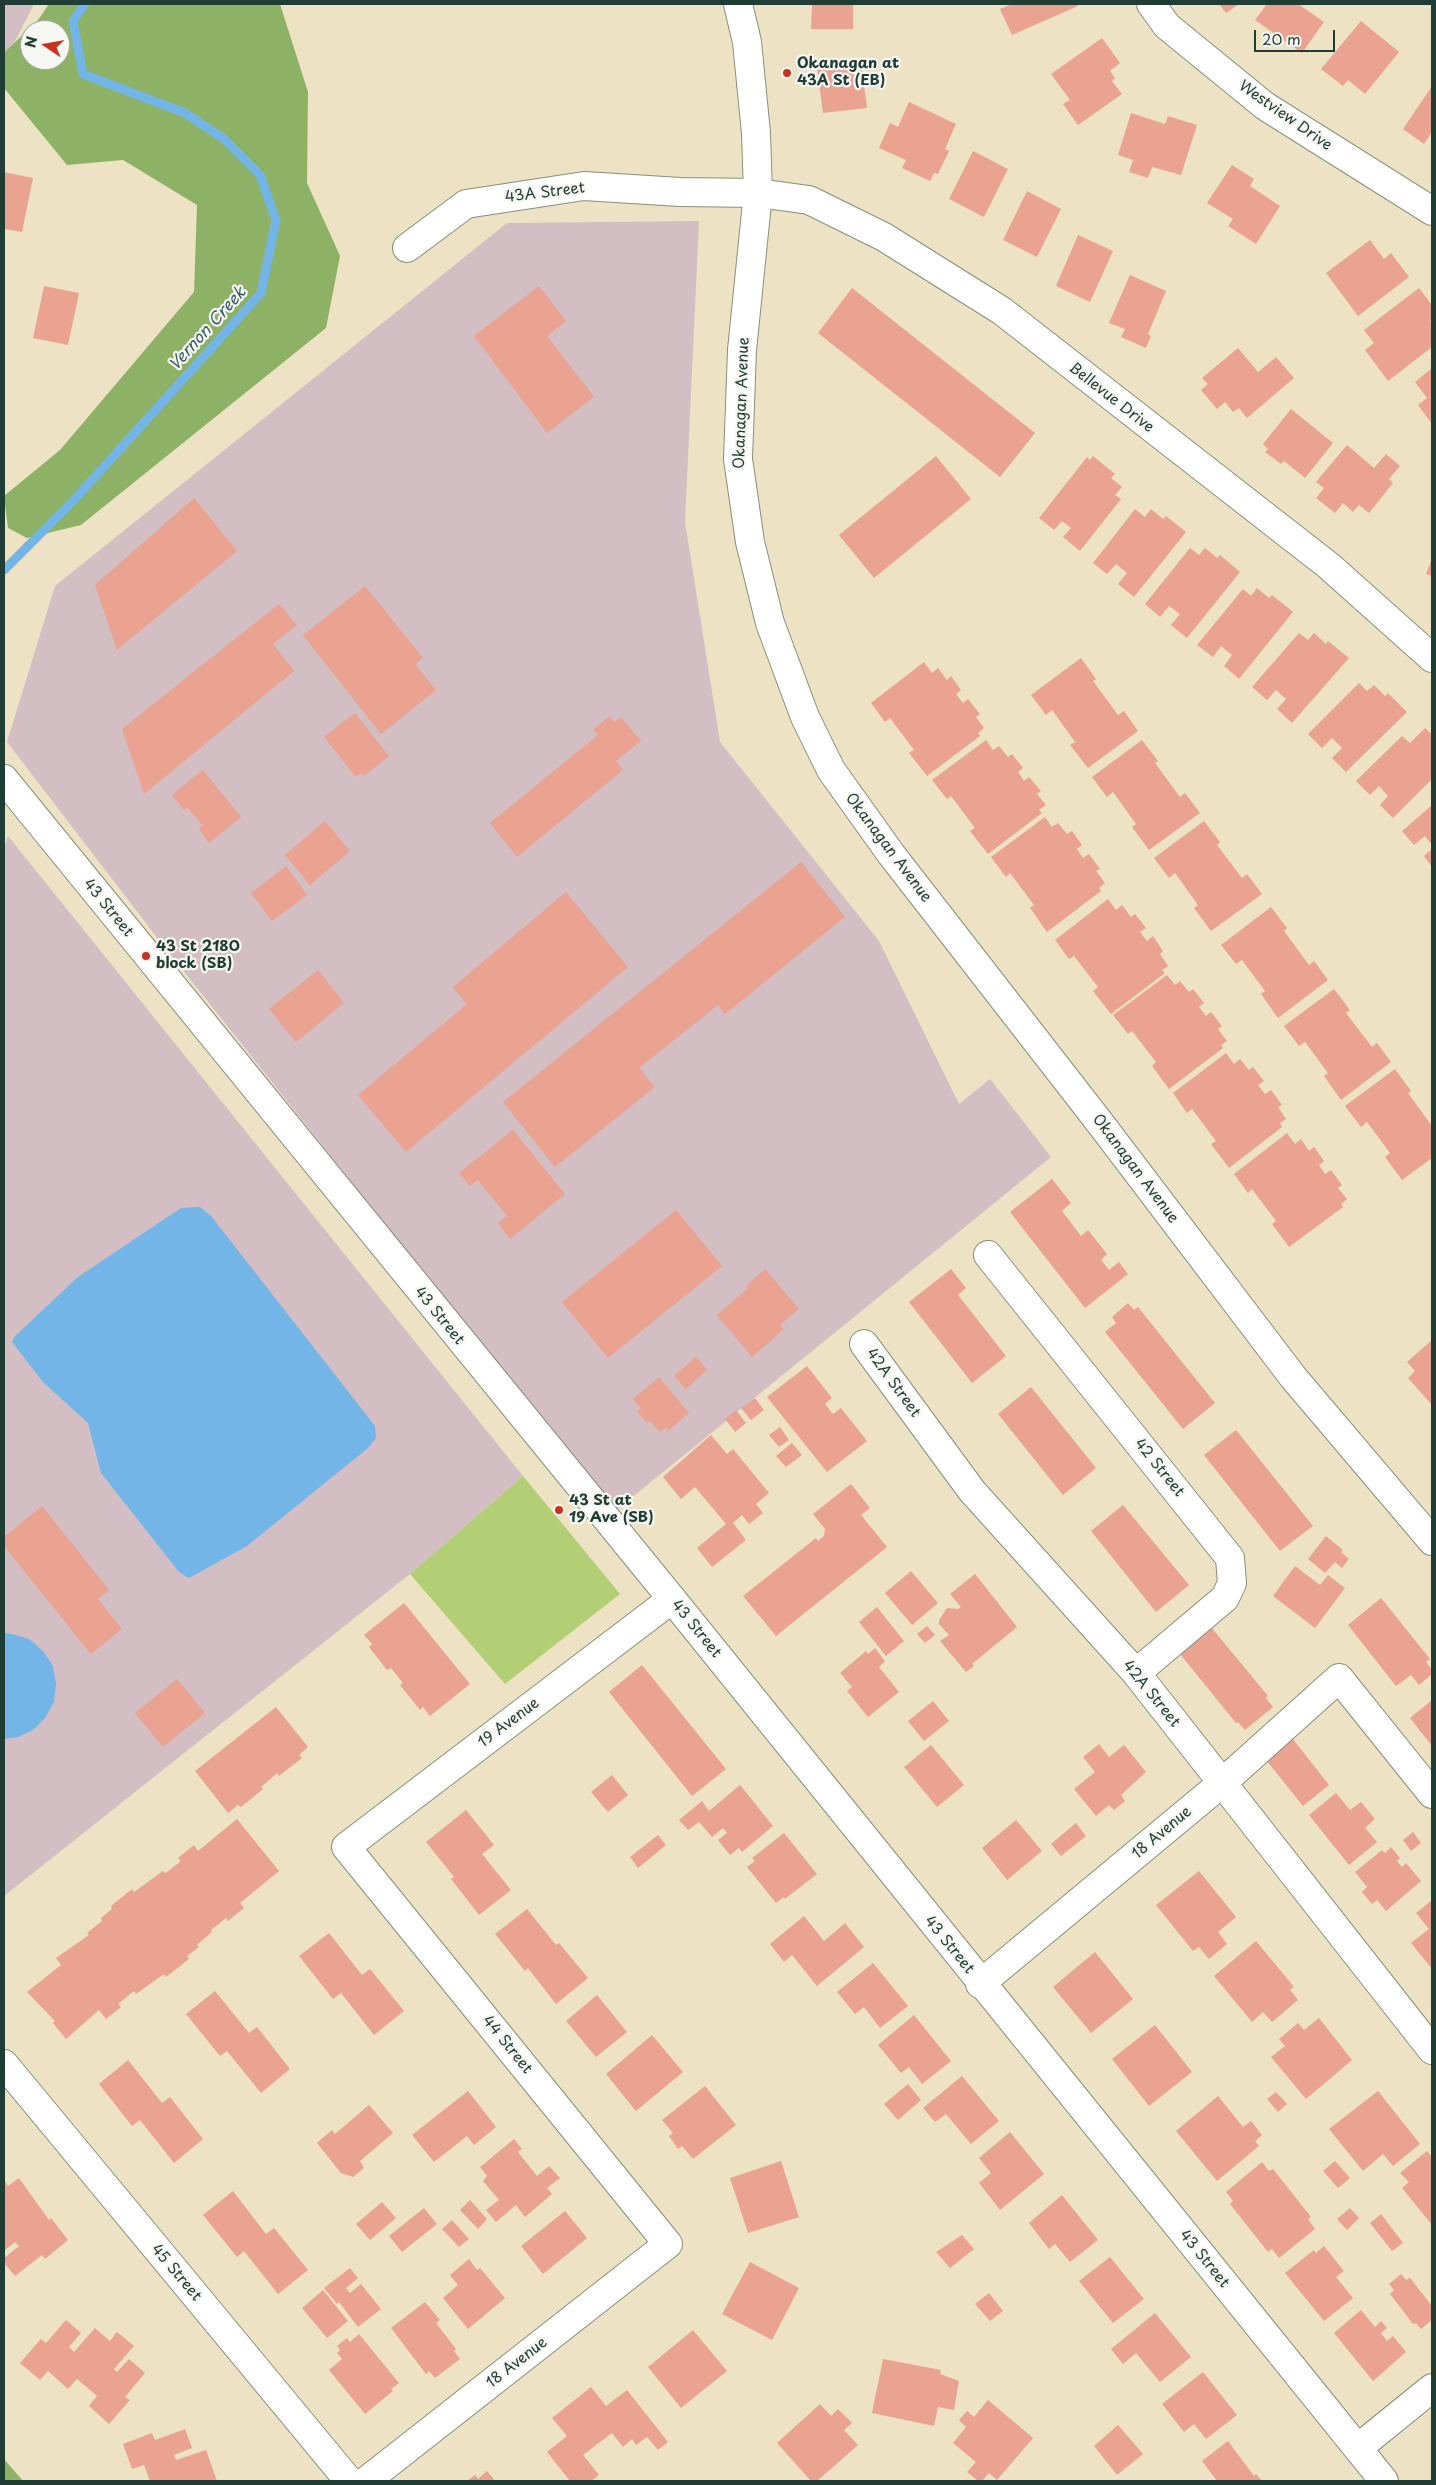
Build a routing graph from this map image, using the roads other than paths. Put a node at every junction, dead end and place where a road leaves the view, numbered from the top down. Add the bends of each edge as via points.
1 (738, 4) edge
2 (1151, 4) edge
3 (758, 193) junction
4 (1432, 211) edge
5 (407, 248) dead end
6 (1432, 658) edge
7 (4, 779) edge
8 (988, 1255) dead end
9 (864, 1344) dead end
10 (1432, 1541) edge
11 (672, 1599) junction
12 (1136, 1674) junction
13 (1222, 1783) junction
14 (1432, 1794) edge
15 (346, 1847) joint
16 (980, 1984) junction
17 (1432, 2050) edge
18 (4, 2064) edge
19 (668, 2244) joint
20 (1432, 2388) edge
21 (1358, 2448) junction
22 (349, 2481) edge
23 (366, 2481) edge
24 (1384, 2481) edge

1 - 3 street, Okanagan Avenue via 747,42
2 - 4 street, Westview Drive via 1167,26 1265,106
3 - 5 street, 43A Street via 584,186 466,204
3 - 6 street, Bellevue Drive via 809,200 884,237 1002,311 1329,566
3 - 10 street, Okanagan Avenue via 742,350 738,459 750,542 770,623 805,717 831,770 890,854 1293,1377
7 - 11 street, 43 Street
8 - 12 street, 42 Street via 1230,1558 1232,1583 1225,1598
9 - 12 street, 42A Street via 972,1491
11 - 15 street, 19 Avenue
11 - 16 street, 43 Street
12 - 13 street, 42A Street
13 - 14 street, 18 Avenue via 1339,1678
13 - 16 street, 18 Avenue
13 - 17 street, 42A Street
15 - 19 street, 44 Street
16 - 21 street, 43 Street
18 - 22 street, 45 Street
19 - 23 street, 18 Avenue
20 - 21 street
21 - 24 street, 43 Street

